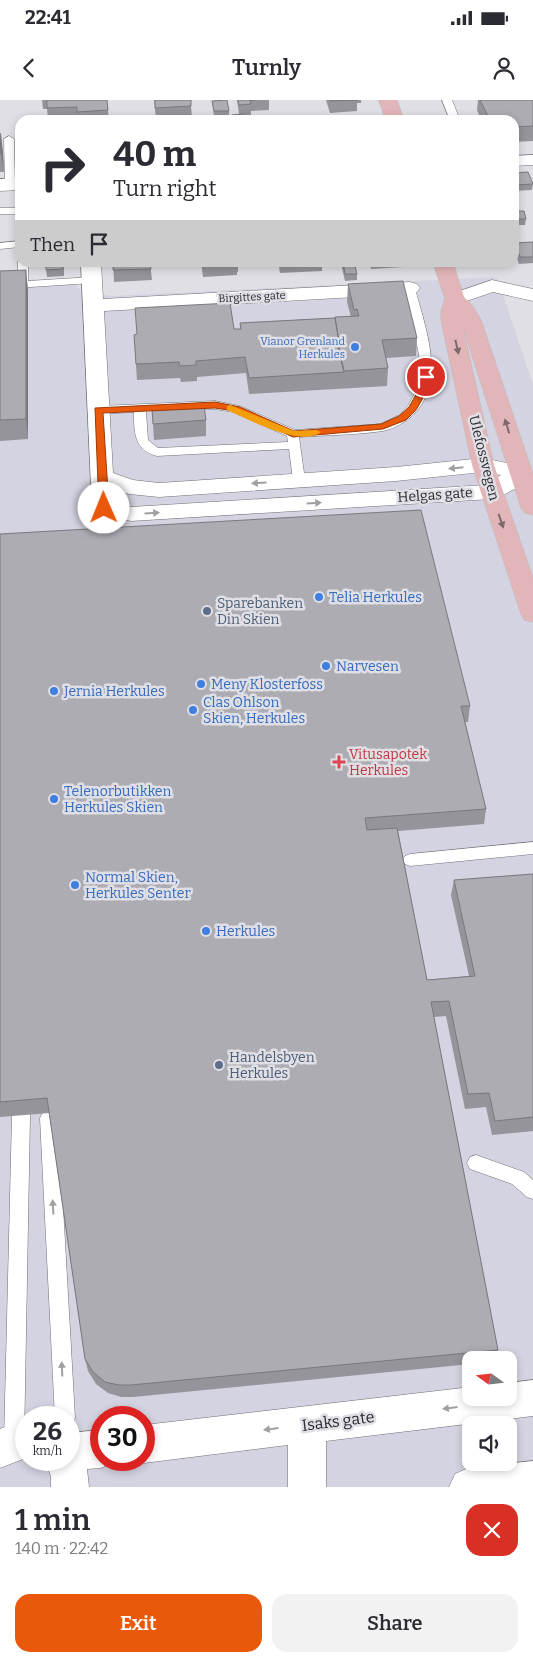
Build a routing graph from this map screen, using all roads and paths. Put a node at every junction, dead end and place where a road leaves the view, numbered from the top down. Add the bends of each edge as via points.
1 (388, 100) edge
2 (448, 100) edge
3 (394, 115) edge
4 (453, 115) edge
5 (9, 138) dead end
6 (533, 160) edge
7 (519, 161) edge
8 (10, 185) edge
9 (0, 211) edge
10 (15, 211) edge
11 (15, 244) edge
12 (0, 246) edge
13 (24, 267) edge
14 (445, 267) edge
15 (91, 271) edge
16 (22, 284) junction
17 (0, 286) edge
18 (410, 288) joint
19 (533, 295) edge
20 (455, 299) junction
21 (93, 306) junction
22 (533, 306) edge
23 (140, 408) junction
24 (98, 410) junction
25 (294, 440) junction
26 (483, 465) junction
27 (521, 473) junction
28 (104, 477) junction
29 (299, 480) junction
30 (491, 492) junction
31 (533, 508) edge
32 (533, 614) edge
33 (533, 848) edge
34 (410, 860) dead end
35 (21, 1115) edge
36 (49, 1118) edge
37 (476, 1163) dead end
38 (533, 1191) edge
39 (533, 1398) edge
40 (63, 1406) edge
41 (307, 1425) junction
42 (14, 1434) edge
43 (155, 1443) edge
44 (69, 1471) edge
45 (533, 1480) edge
46 (70, 1487) edge
47 (307, 1487) edge
48 (468, 1487) edge

1 - 3 main road
2 - 4 lane
5 - 8 lane
6 - 7 street
9 - 10 lane
11 - 12 lane
13 - 16 lane
14 - 20 main road, Ulefossvegen
15 - 16 lane
15 - 21 street
16 - 17 lane
18 - 21 street, Birgittes gate
18 - 25 lane via 425,355 426,377 413,408 403,418 383,427
19 - 20 street via 492,286
20 - 22 street via 493,307
20 -> 26 main road, Ulefossvegen via 451,320
27 -> 20 main road, Ulefossvegen via 471,320
21 - 24 street
23 - 24 lane
23 - 25 lane via 215,405 236,409
23 - 25 lane via 144,446 157,452
24 - 28 street
25 - 29 lane
26 - 27 street, Helgas gate
26 -> 29 street, Helgas gate
26 - 30 main road, Ulefossvegen
27 - 30 street, Helgas gate
27 - 31 main road, Ulefossvegen
29 -> 28 street, Helgas gate via 159,490 130,486
28 -> 30 street, Helgas gate via 104,508 131,514
30 -> 32 main road, Ulefossvegen
33 - 34 lane
35 - 42 lane
40 -> 36 lane
37 - 38 lane via 518,1178
39 -> 41 street, Isaks gate
41 -> 43 street, Isaks gate
41 - 47 street
44 - 46 street
45 - 48 street

